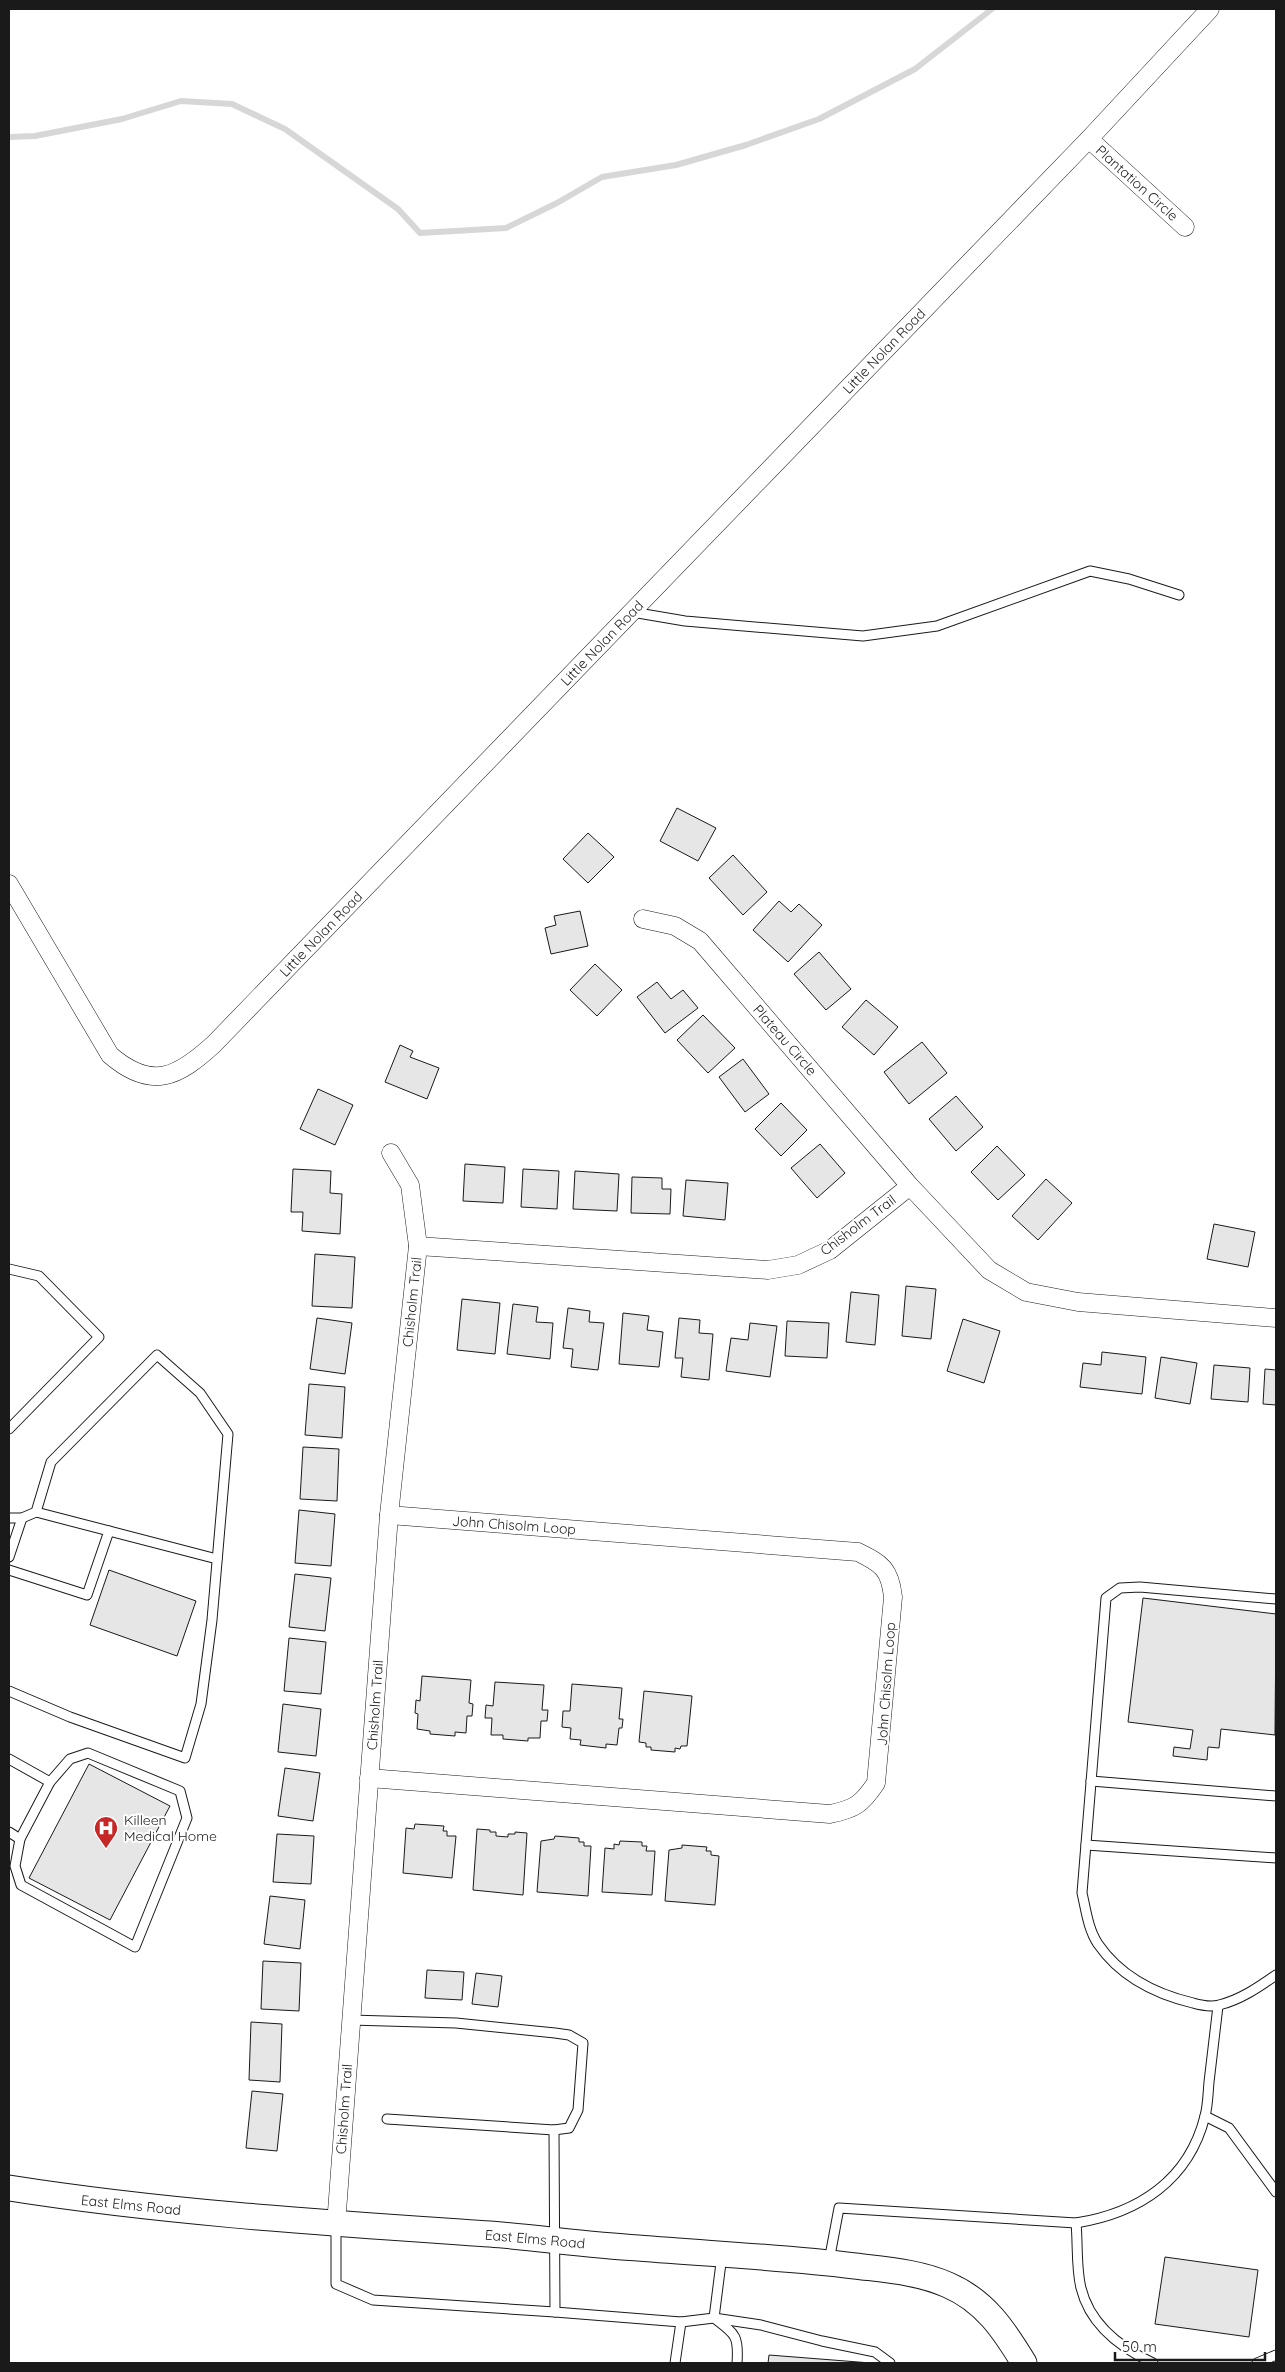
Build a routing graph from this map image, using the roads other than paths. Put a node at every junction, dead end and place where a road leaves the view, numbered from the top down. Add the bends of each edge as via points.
1 (1210, 9) edge
2 (1088, 139) junction
3 (1185, 227) dead end
4 (1179, 595) dead end
5 (632, 612) junction
6 (9, 884) edge
7 (643, 920) dead end
8 (391, 1153) dead end
9 (910, 1186) junction
10 (418, 1246) junction
11 (9, 1269) edge
12 (1276, 1318) edge
13 (9, 1429) edge
14 (36, 1512) junction
15 (390, 1516) junction
16 (9, 1518) edge
17 (22, 1518) junction
18 (110, 1531) junction
19 (9, 1557) edge
20 (217, 1559) junction
21 (9, 1570) edge
22 (1276, 1599) edge
23 (9, 1691) edge
24 (9, 1759) edge
25 (369, 1778) junction
26 (1091, 1781) junction
27 (50, 1782) junction
28 (1276, 1796) edge
29 (9, 1832) edge
30 (20, 1839) junction
31 (1086, 1845) junction
32 (1276, 1858) edge
33 (1276, 1975) edge
34 (1218, 2006) junction
35 (350, 2020) junction
36 (1205, 2116) junction
37 (387, 2119) dead end
38 (554, 2130) junction
39 (9, 2188) edge
40 (1276, 2192) edge
41 (1076, 2223) junction
42 (336, 2225) junction
43 (556, 2239) junction
44 (722, 2254) junction
45 (829, 2263) junction
46 (555, 2312) junction
47 (714, 2318) junction
48 (681, 2322) junction
49 (1276, 2356) edge
50 (676, 2363) edge
51 (737, 2363) edge
52 (890, 2363) edge
53 (1024, 2363) edge
54 (1153, 2363) edge
55 (1257, 2363) edge

1 - 2 street, Little Nolan Road
2 - 3 street, Plantation Circle
2 - 5 street, Little Nolan Road
4 - 5 lane via 1090,571 938,626 863,636 685,621
5 - 6 street, Little Nolan Road via 214,1044 192,1064 174,1074 153,1077 136,1073 110,1055
7 - 9 street, Plateau Circle via 675,926 700,941
8 - 10 street via 410,1185
9 - 10 street, Chisholm Trail via 830,1250 798,1265 768,1270
9 - 12 street, Chisholm Trail via 989,1270 1026,1292 1078,1302
10 - 15 street, Chisholm Trail
11 - 13 lane via 39,1276 99,1337
14 - 17 lane
14 - 18 lane
14 - 20 lane via 51,1462 157,1355 200,1393 228,1434
15 - 25 street, Chisholm Trail
15 - 25 street, John Chisolm Loop via 858,1552 880,1563 891,1582 893,1597 876,1783 860,1804 848,1810 830,1814
16 - 17 lane
17 - 19 lane
18 - 20 lane
18 - 21 lane via 88,1595
20 - 23 lane via 201,1704 185,1758 70,1717
22 - 26 lane via 1140,1587 1120,1588 1106,1598
24 - 27 lane
25 - 35 street, Chisholm Trail
26 - 28 lane
26 - 31 lane
27 - 30 lane
27 - 30 lane via 70,1759 88,1753 180,1791 187,1818 135,1947 21,1885 15,1866
29 - 30 lane
31 - 32 lane
31 - 34 lane via 1082,1893 1097,1943 1113,1962 1139,1983 1169,1998
33 - 34 lane via 1254,1991
34 - 36 lane
35 - 38 lane via 456,2023 569,2035 583,2043 578,2110 569,2128
35 - 42 street, Chisholm Trail
36 - 40 lane via 1229,2128
36 - 41 lane via 1192,2150 1177,2174 1154,2194 1128,2209 1098,2220
37 - 38 lane
38 - 43 lane
39 - 42 main road, East Elms Road via 121,2205
41 - 45 lane via 839,2208
41 - 54 lane via 1081,2288 1093,2314 1114,2341
42 - 43 main road, East Elms Road
42 - 46 lane via 336,2284 373,2300
43 - 44 main road, East Elms Road via 627,2248
43 - 46 lane
44 - 45 main road, East Elms Road
44 - 47 lane
45 - 53 main road, East Elms Road via 919,2274 968,2295 989,2312
46 - 48 lane
47 - 48 lane
47 - 51 lane via 734,2334 738,2348
47 - 52 lane via 761,2325 875,2352
48 - 50 lane
49 - 55 lane

